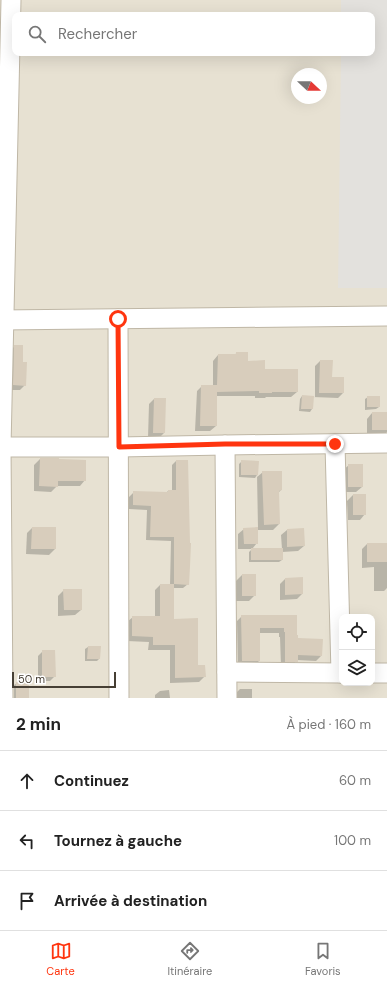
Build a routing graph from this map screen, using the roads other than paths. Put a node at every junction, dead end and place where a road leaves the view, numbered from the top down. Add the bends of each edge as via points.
1 (11, 0) edge
2 (387, 316) edge
3 (118, 319) junction
4 (2, 320) edge
5 (387, 443) edge
6 (225, 444) junction
7 (335, 444) junction
8 (1, 447) edge
9 (119, 447) junction
10 (340, 650) edge
11 (227, 672) junction
12 (339, 673) edge
13 (375, 673) edge
14 (387, 673) edge
15 (3, 698) edge
16 (119, 698) edge
17 (227, 698) edge

1 - 4 street
2 - 3 street
3 - 4 street
3 - 9 street
4 - 8 street
5 - 7 street
6 - 7 street
6 - 9 street
6 - 11 street
7 - 10 street
8 - 9 street
8 - 15 street
9 - 16 street
11 - 12 street
11 - 17 street
13 - 14 street

